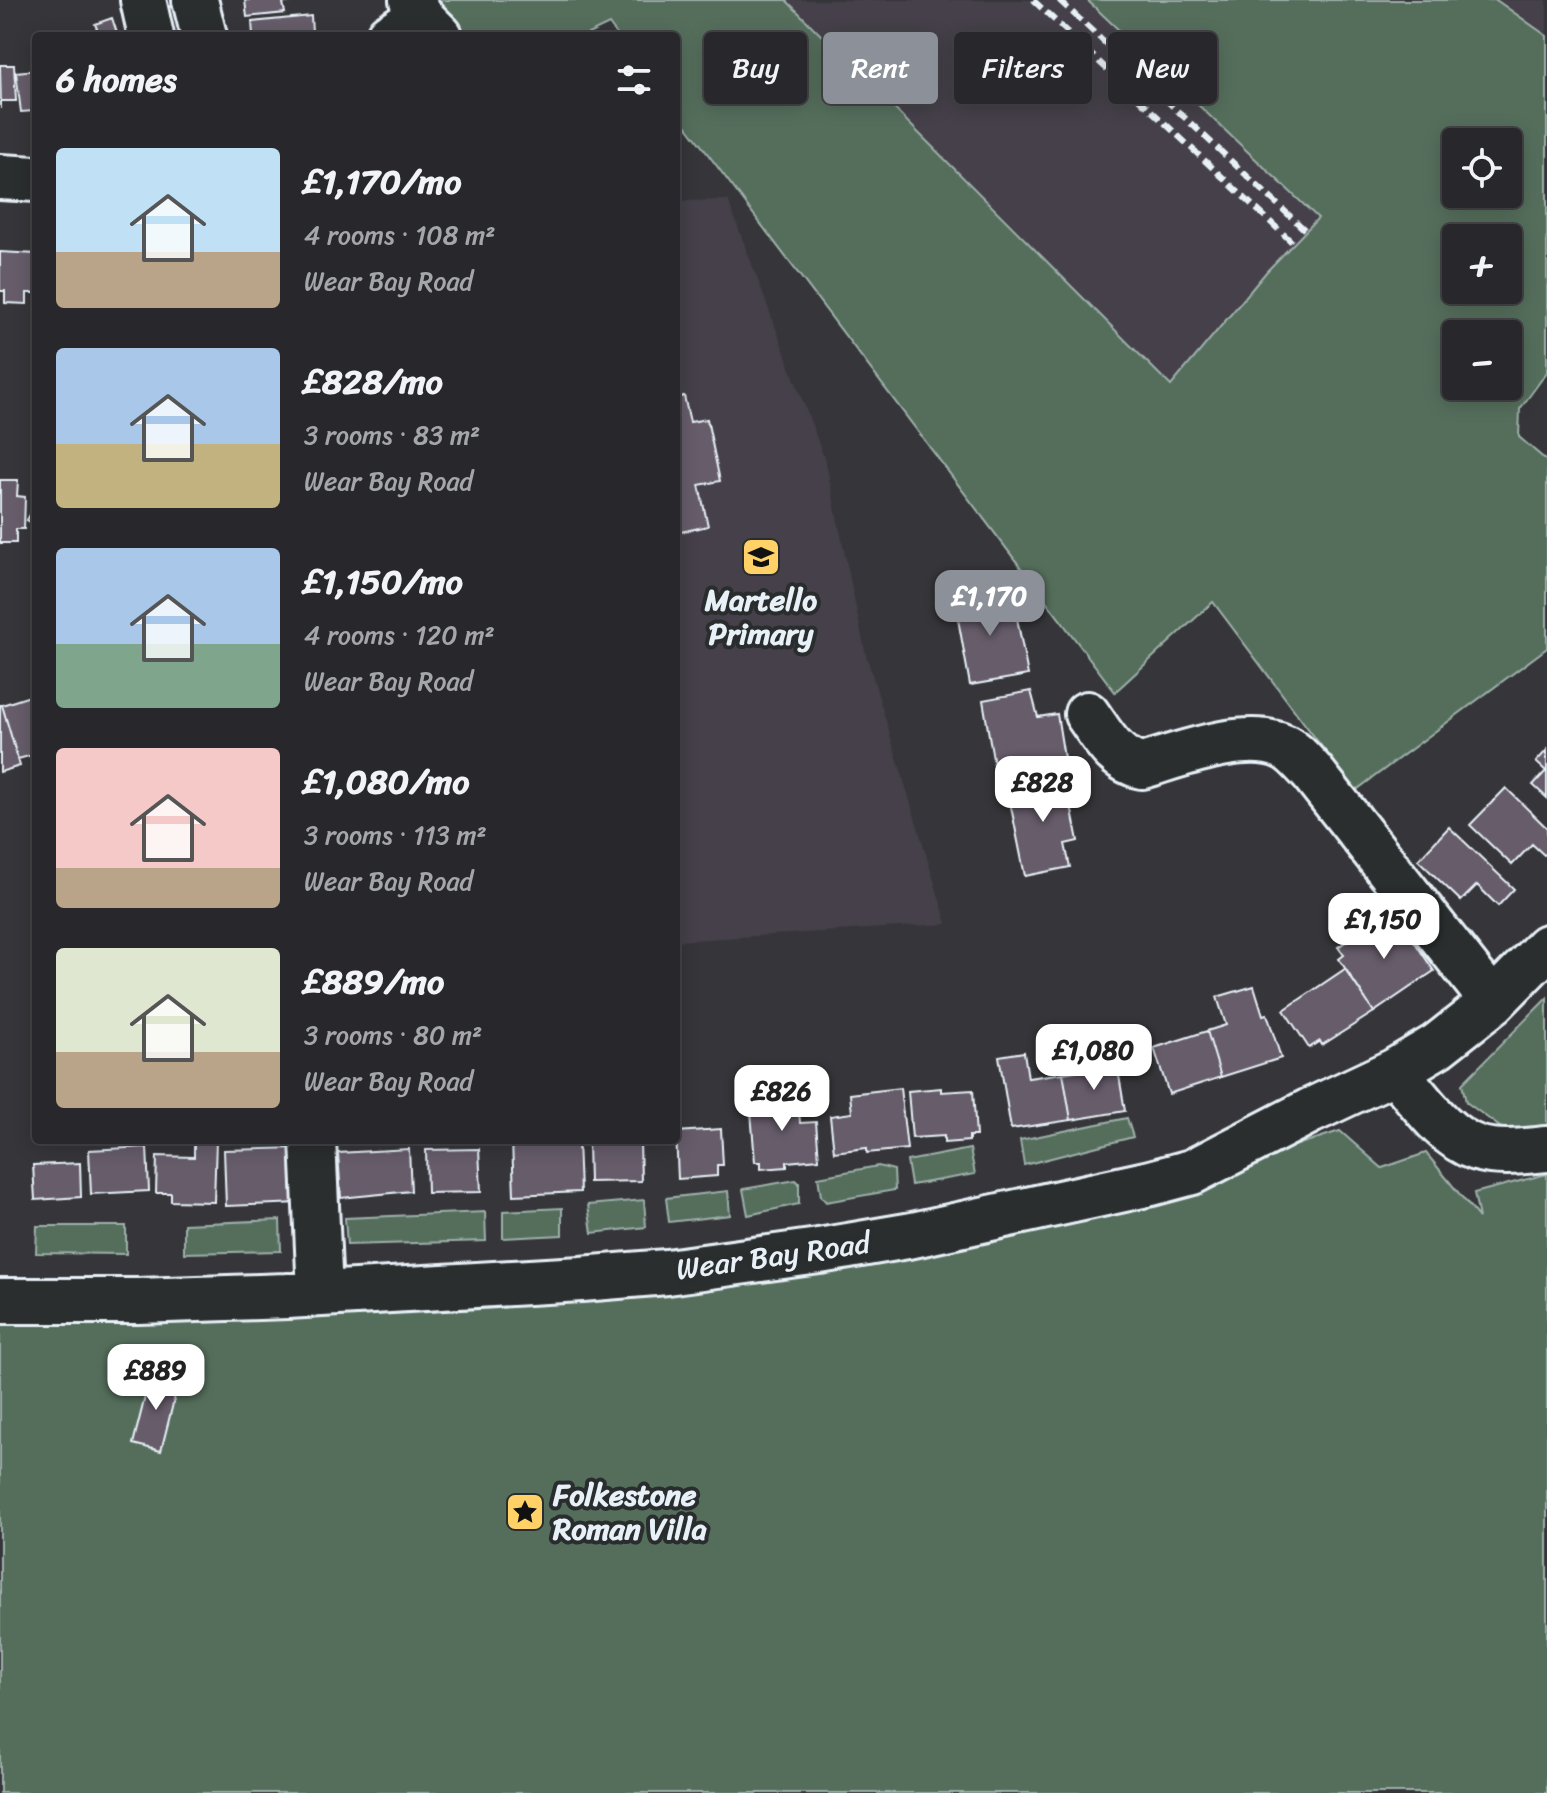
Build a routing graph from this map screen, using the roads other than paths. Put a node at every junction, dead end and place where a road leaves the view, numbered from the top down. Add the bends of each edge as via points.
1 (143, 0) edge
2 (195, 0) edge
3 (150, 32) edge
4 (203, 32) edge
5 (0, 177) edge
6 (32, 179) edge
7 (1087, 714) dead end
8 (1547, 947) edge
9 (1493, 1002) junction
10 (1395, 1071) junction
11 (313, 1144) edge
12 (1547, 1149) edge
13 (320, 1293) junction
14 (0, 1301) edge

1 - 3 street
2 - 4 street
5 - 6 street
7 - 9 street via 1128,763 1173,774 1234,742 1287,748 1312,772
8 - 9 street, Wear Bay Road
9 - 10 street, Wear Bay Road
10 - 12 street via 1452,1135 1478,1149
10 - 13 street, Wear Bay Road via 1192,1172 927,1232 667,1272
11 - 13 street
13 - 14 street, Wear Bay Road

